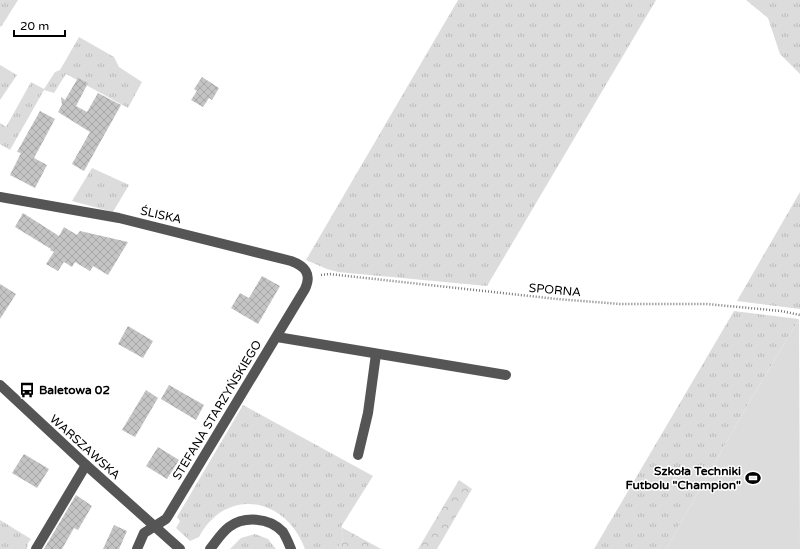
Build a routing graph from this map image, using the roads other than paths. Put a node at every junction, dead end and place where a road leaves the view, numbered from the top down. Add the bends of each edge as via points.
1 (0, 197) edge
2 (308, 276) joint
3 (277, 337) junction
4 (376, 354) junction
5 (506, 375) dead end
6 (0, 385) edge
7 (358, 455) dead end
8 (86, 465) junction
9 (154, 526) junction
10 (36, 549) edge
11 (137, 549) edge
12 (180, 549) edge
13 (210, 549) edge
14 (291, 549) edge

1 - 2 street, ŚLISKA via 119,218 219,242 291,261 302,267
2 - 3 street, STEFANA STARZYŃSKIEGO via 308,284
3 - 4 street
3 - 9 street, STEFANA STARZYŃSKIEGO via 168,516
4 - 5 street
4 - 7 street via 368,413
6 - 8 street, WARSZAWSKA
8 - 9 street, WARSZAWSKA
8 - 10 street
9 - 11 street, STEFANA STARZYŃSKIEGO via 144,533
9 - 12 street, WARSZAWSKA
13 - 14 street via 227,528 249,519 271,524 283,532

